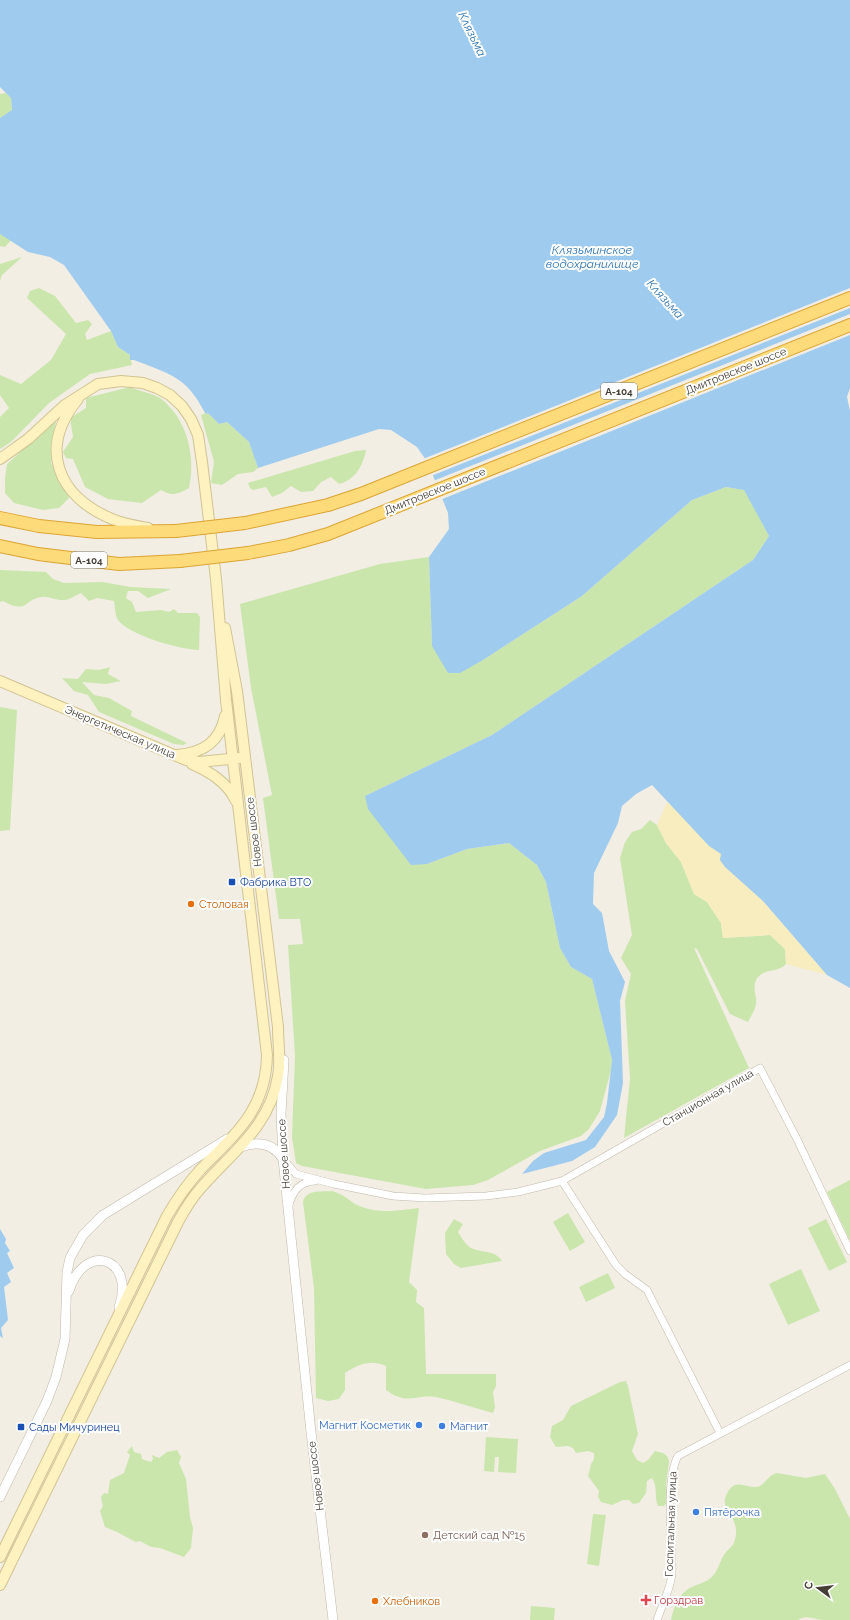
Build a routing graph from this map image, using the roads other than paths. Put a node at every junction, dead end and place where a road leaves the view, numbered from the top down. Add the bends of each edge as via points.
1 (850, 298) edge
2 (850, 325) edge
3 (85, 391) junction
4 (0, 459) edge
5 (0, 518) edge
6 (173, 531) junction
7 (0, 546) edge
8 (217, 593) junction
9 (0, 681) edge
10 (226, 705) junction
11 (173, 755) junction
12 (246, 757) junction
13 (233, 759) junction
14 (238, 805) junction
15 (278, 1027) junction
16 (236, 1133) junction
17 (241, 1147) junction
18 (283, 1159) junction
19 (293, 1172) junction
20 (285, 1178) junction
21 (319, 1180) junction
22 (562, 1181) junction
23 (288, 1206) junction
24 (850, 1251) edge
25 (66, 1300) junction
26 (108, 1336) junction
27 (850, 1365) edge
28 (720, 1433) junction
29 (0, 1497) edge
30 (0, 1556) edge
31 (0, 1585) edge
32 (333, 1620) edge
33 (657, 1620) edge

1 - 6 highway, А-104, bridge via 388,484 328,505 245,523
2 - 7 highway, Дмитровское шоссе / А-104, bridge via 328,534 289,545 180,561 119,564 38,554
3 - 4 main road
3 - 6 main road via 74,404 58,438 57,459 61,477 79,499 112,519 132,525
3 - 8 main road via 98,384 121,381 143,383 170,395 191,419 198,435
5 - 6 highway, А-104 via 39,526 98,532
8 - 10 main road, Новое шоссе
8 - 12 main road, Новое шоссе via 237,691
9 - 11 main road, Энергетическая улица
10 - 11 main road via 222,729 214,740 196,752
10 - 13 main road, Новое шоссе
11 - 13 main road, Энергетическая улица via 200,762
11 - 14 main road via 216,777
12 - 13 main road, Энергетическая улица
12 - 15 main road, Новое шоссе
13 - 14 main road, Новое шоссе
14 - 16 main road, Новое шоссе via 266,1028 267,1055 265,1080 259,1100 250,1117
15 - 17 main road via 279,1074 275,1090 261,1123
15 - 18 street, Новое шоссе via 284,1061 281,1114
16 - 25 street via 96,1220 83,1235 70,1258
16 - 26 main road, Новое шоссе via 194,1177 176,1201
17 - 18 street via 257,1143 268,1145 277,1150
17 - 31 main road via 200,1190 178,1222
18 - 19 street
18 - 20 street, Новое шоссе
19 - 20 street
19 - 21 street, Станционная улица
20 - 23 street, Новое шоссе
21 - 22 street, Станционная улица via 370,1192 425,1198 486,1196 518,1192
21 - 23 street via 309,1181 296,1188
22 - 24 street, Станционная улица via 760,1068
22 - 28 street via 616,1265 647,1290
23 - 32 street, Новое шоссе
25 - 26 street via 76,1274 86,1264 97,1260 113,1265 121,1274 124,1288
25 - 29 street via 65,1339 56,1377
26 - 30 main road, Новое шоссе
27 - 28 street
28 - 33 street, Госпитальная улица via 681,1453 673,1466 672,1575

